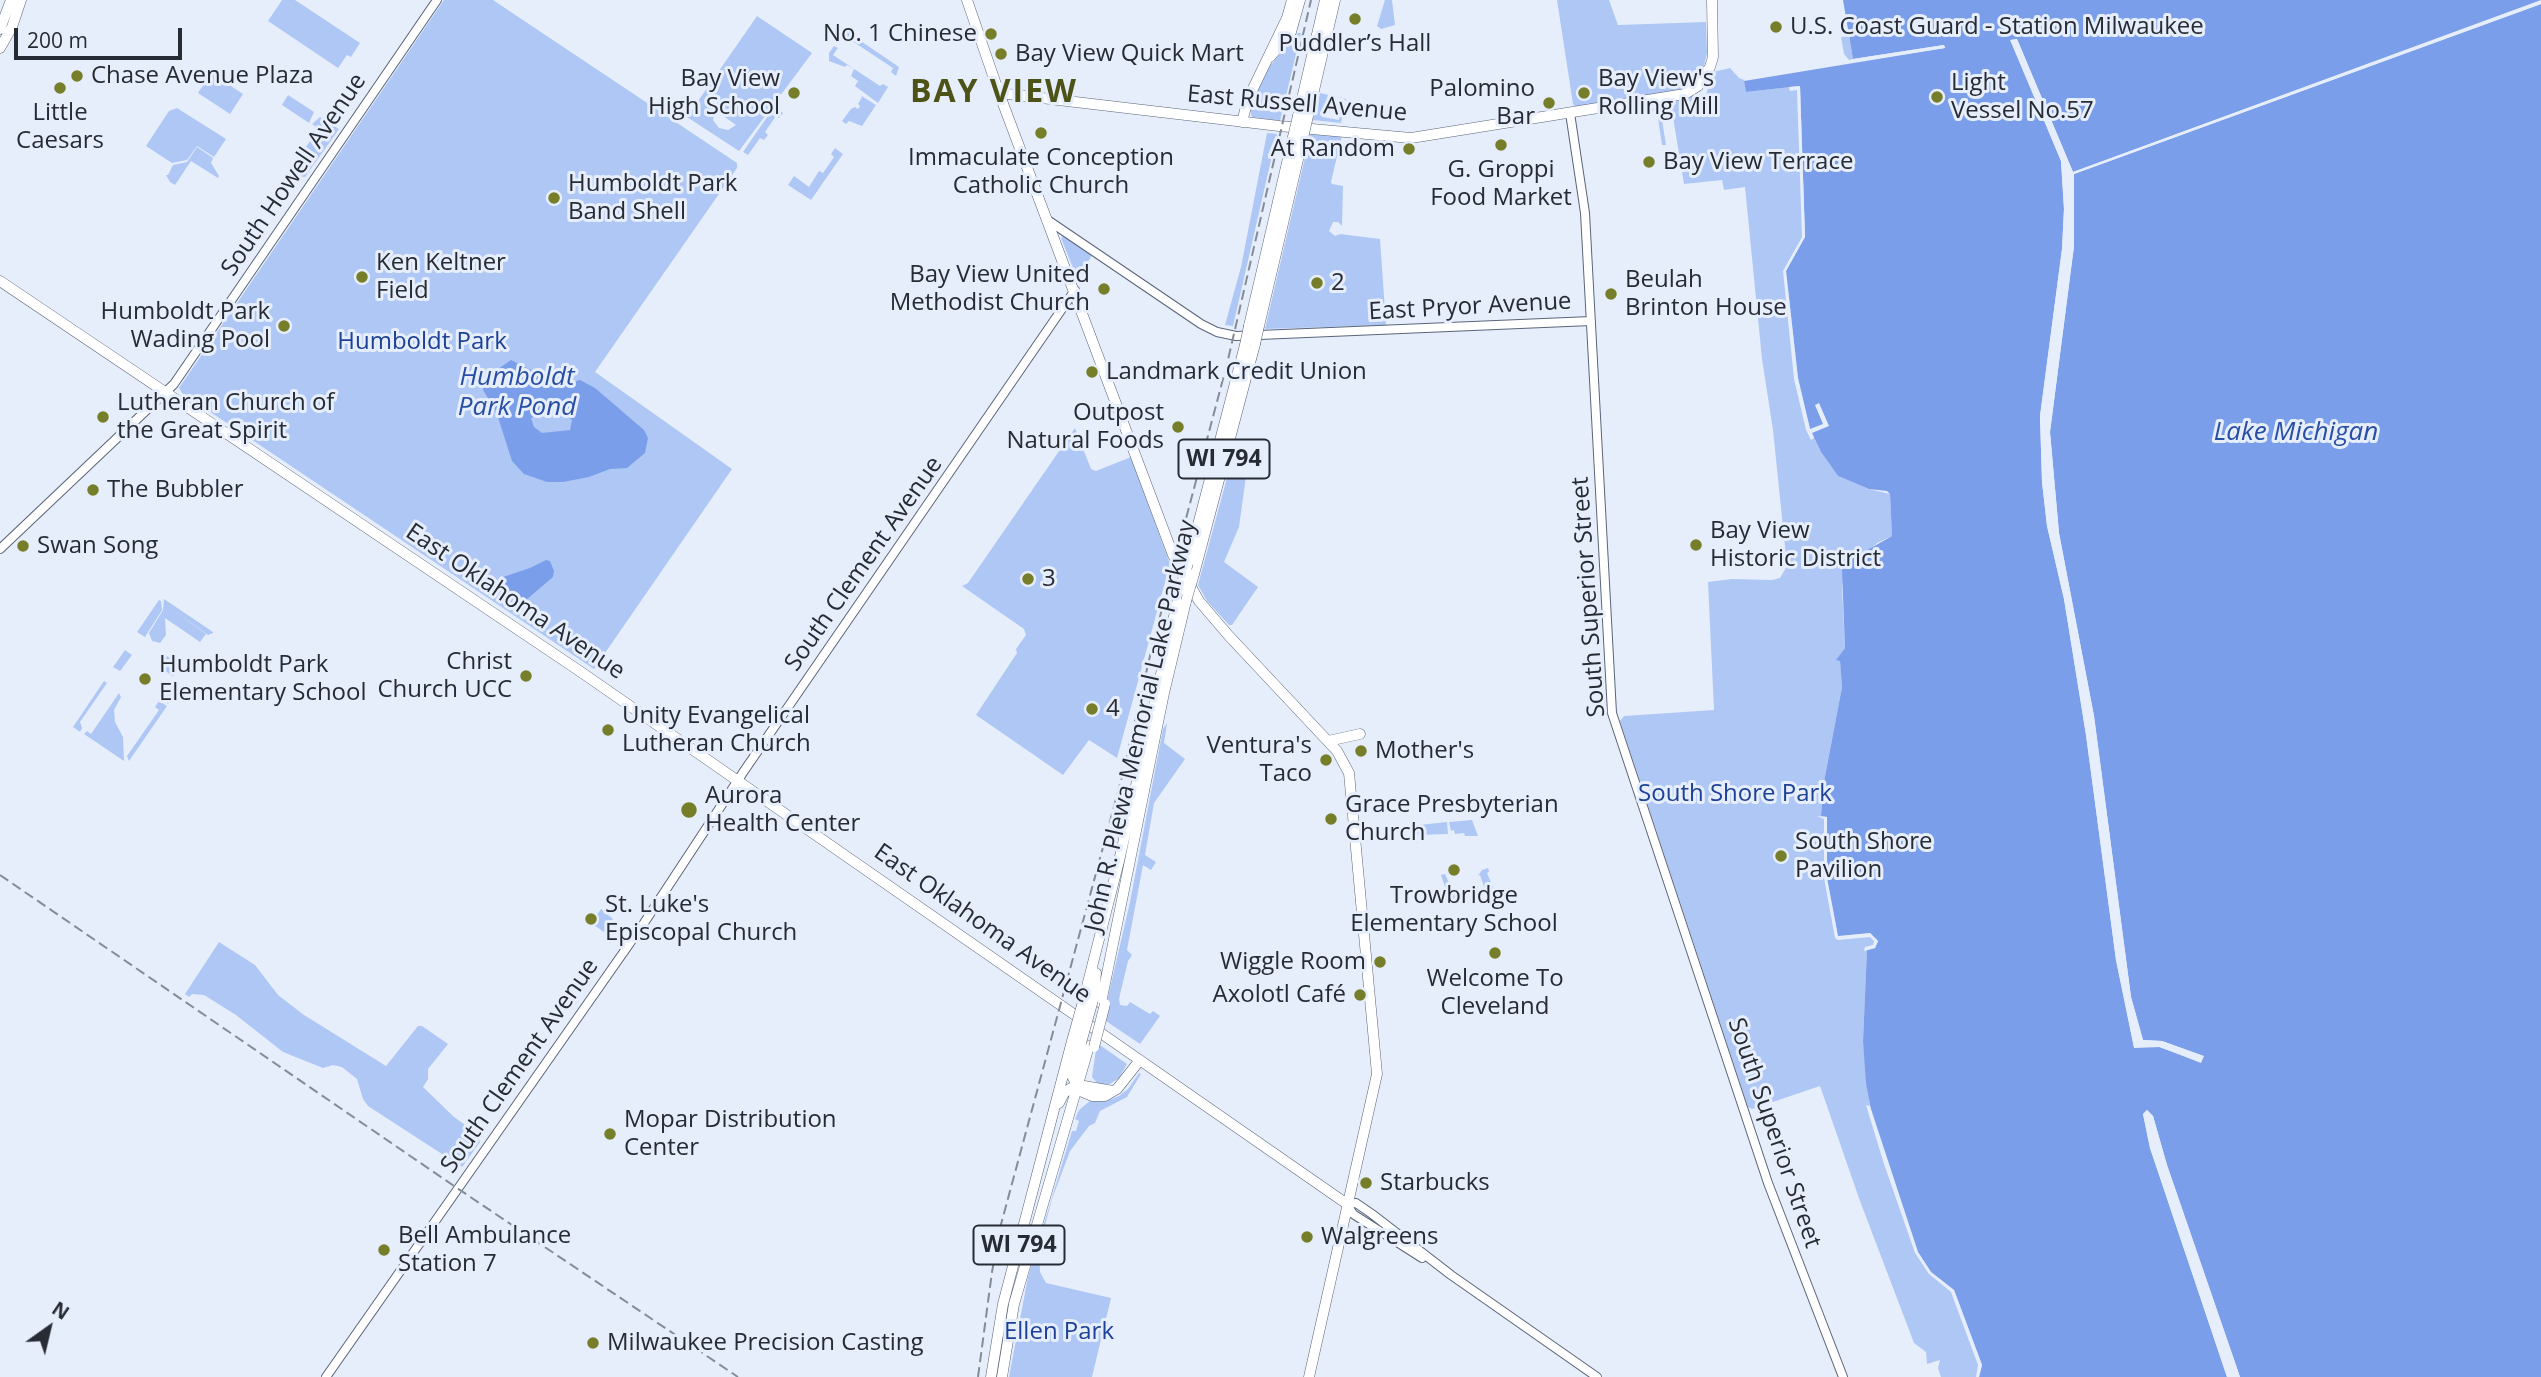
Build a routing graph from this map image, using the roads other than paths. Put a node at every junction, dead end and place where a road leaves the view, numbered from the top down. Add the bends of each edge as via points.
1 (11, 0) edge
2 (21, 0) edge
3 (437, 0) edge
4 (967, 0) edge
5 (1292, 0) edge
6 (1300, 0) edge
7 (1325, 0) edge
8 (1335, 0) edge
9 (1712, 0) edge
10 (0, 29) edge
11 (0, 48) edge
12 (1267, 60) junction
13 (999, 93) junction
14 (1570, 114) junction
15 (1303, 116) junction
16 (1242, 122) junction
17 (1049, 221) junction
18 (0, 281) edge
19 (1075, 290) junction
20 (1591, 321) junction
21 (1250, 345) junction
22 (166, 392) junction
23 (1, 547) edge
24 (1360, 734) dead end
25 (1328, 741) junction
26 (738, 781) junction
27 (1096, 1001) junction
28 (1084, 1044) junction
29 (1140, 1059) junction
30 (1077, 1087) junction
31 (1097, 1093) junction
32 (1053, 1114) junction
33 (1048, 1189) junction
34 (1347, 1204) junction
35 (326, 1377) edge
36 (990, 1377) edge
37 (1002, 1377) edge
38 (1308, 1377) edge
39 (1597, 1377) edge
40 (1843, 1377) edge

1 - 10 main road
2 - 11 main road
3 - 22 street, South Howell Avenue
4 - 13 main road
5 - 12 main road
6 - 12 main road via 1291,32
7 - 15 main road, John R. Plewa Memorial Lake Parkway / WI 794
8 - 15 main road, John R. Plewa Memorial Lake Parkway / WI 794
9 - 14 main road, East Russell Avenue via 1713,57 1698,86 1685,94
12 - 16 main road
13 - 16 main road, East Russell Avenue
13 - 17 main road
14 - 16 main road, East Russell Avenue via 1407,138
14 - 20 street, South Superior Street via 1585,213
15 - 21 main road, John R. Plewa Memorial Lake Parkway / WI 794, bridge
17 - 19 main road
17 - 20 street, East Pryor Avenue via 1201,324 1236,336
18 - 22 main road, East Oklahoma Avenue
19 - 25 main road via 1185,577 1229,636
19 - 26 street, South Clement Avenue
20 - 40 street, South Superior Street via 1612,713 1768,1184
21 - 27 main road, John R. Plewa Memorial Lake Parkway / WI 794, bridge via 1164,694 1112,948
21 - 27 main road, John R. Plewa Memorial Lake Parkway / WI 794, bridge via 1180,590 1096,954
22 - 23 street, South Howell Avenue
22 - 26 main road, East Oklahoma Avenue
24 - 25 main road
25 - 34 main road via 1349,773 1377,1069
26 - 29 main road, East Oklahoma Avenue
26 - 35 street, South Clement Avenue
27 - 28 main road, John R. Plewa Memorial Lake Parkway / WI 794, bridge
27 - 28 main road, John R. Plewa Memorial Lake Parkway / WI 794, bridge
28 - 30 main road, John R. Plewa Memorial Lake Parkway / WI 794
28 - 31 main road via 1088,1077
28 - 32 main road, John R. Plewa Memorial Lake Parkway / WI 794
29 - 31 main road via 1123,1084
29 - 34 main road, East Oklahoma Avenue
30 - 31 main road via 1083,1093
30 - 32 main road via 1067,1090
30 - 33 main road, John R. Plewa Memorial Lake Parkway / WI 794
31 - 33 main road via 1078,1105
32 - 36 main road, John R. Plewa Memorial Lake Parkway / WI 794 via 1003,1304
33 - 37 main road, John R. Plewa Memorial Lake Parkway / WI 794 via 1014,1304
34 - 38 main road
34 - 39 street, East Oklahoma Avenue via 1356,1203 1372,1214

